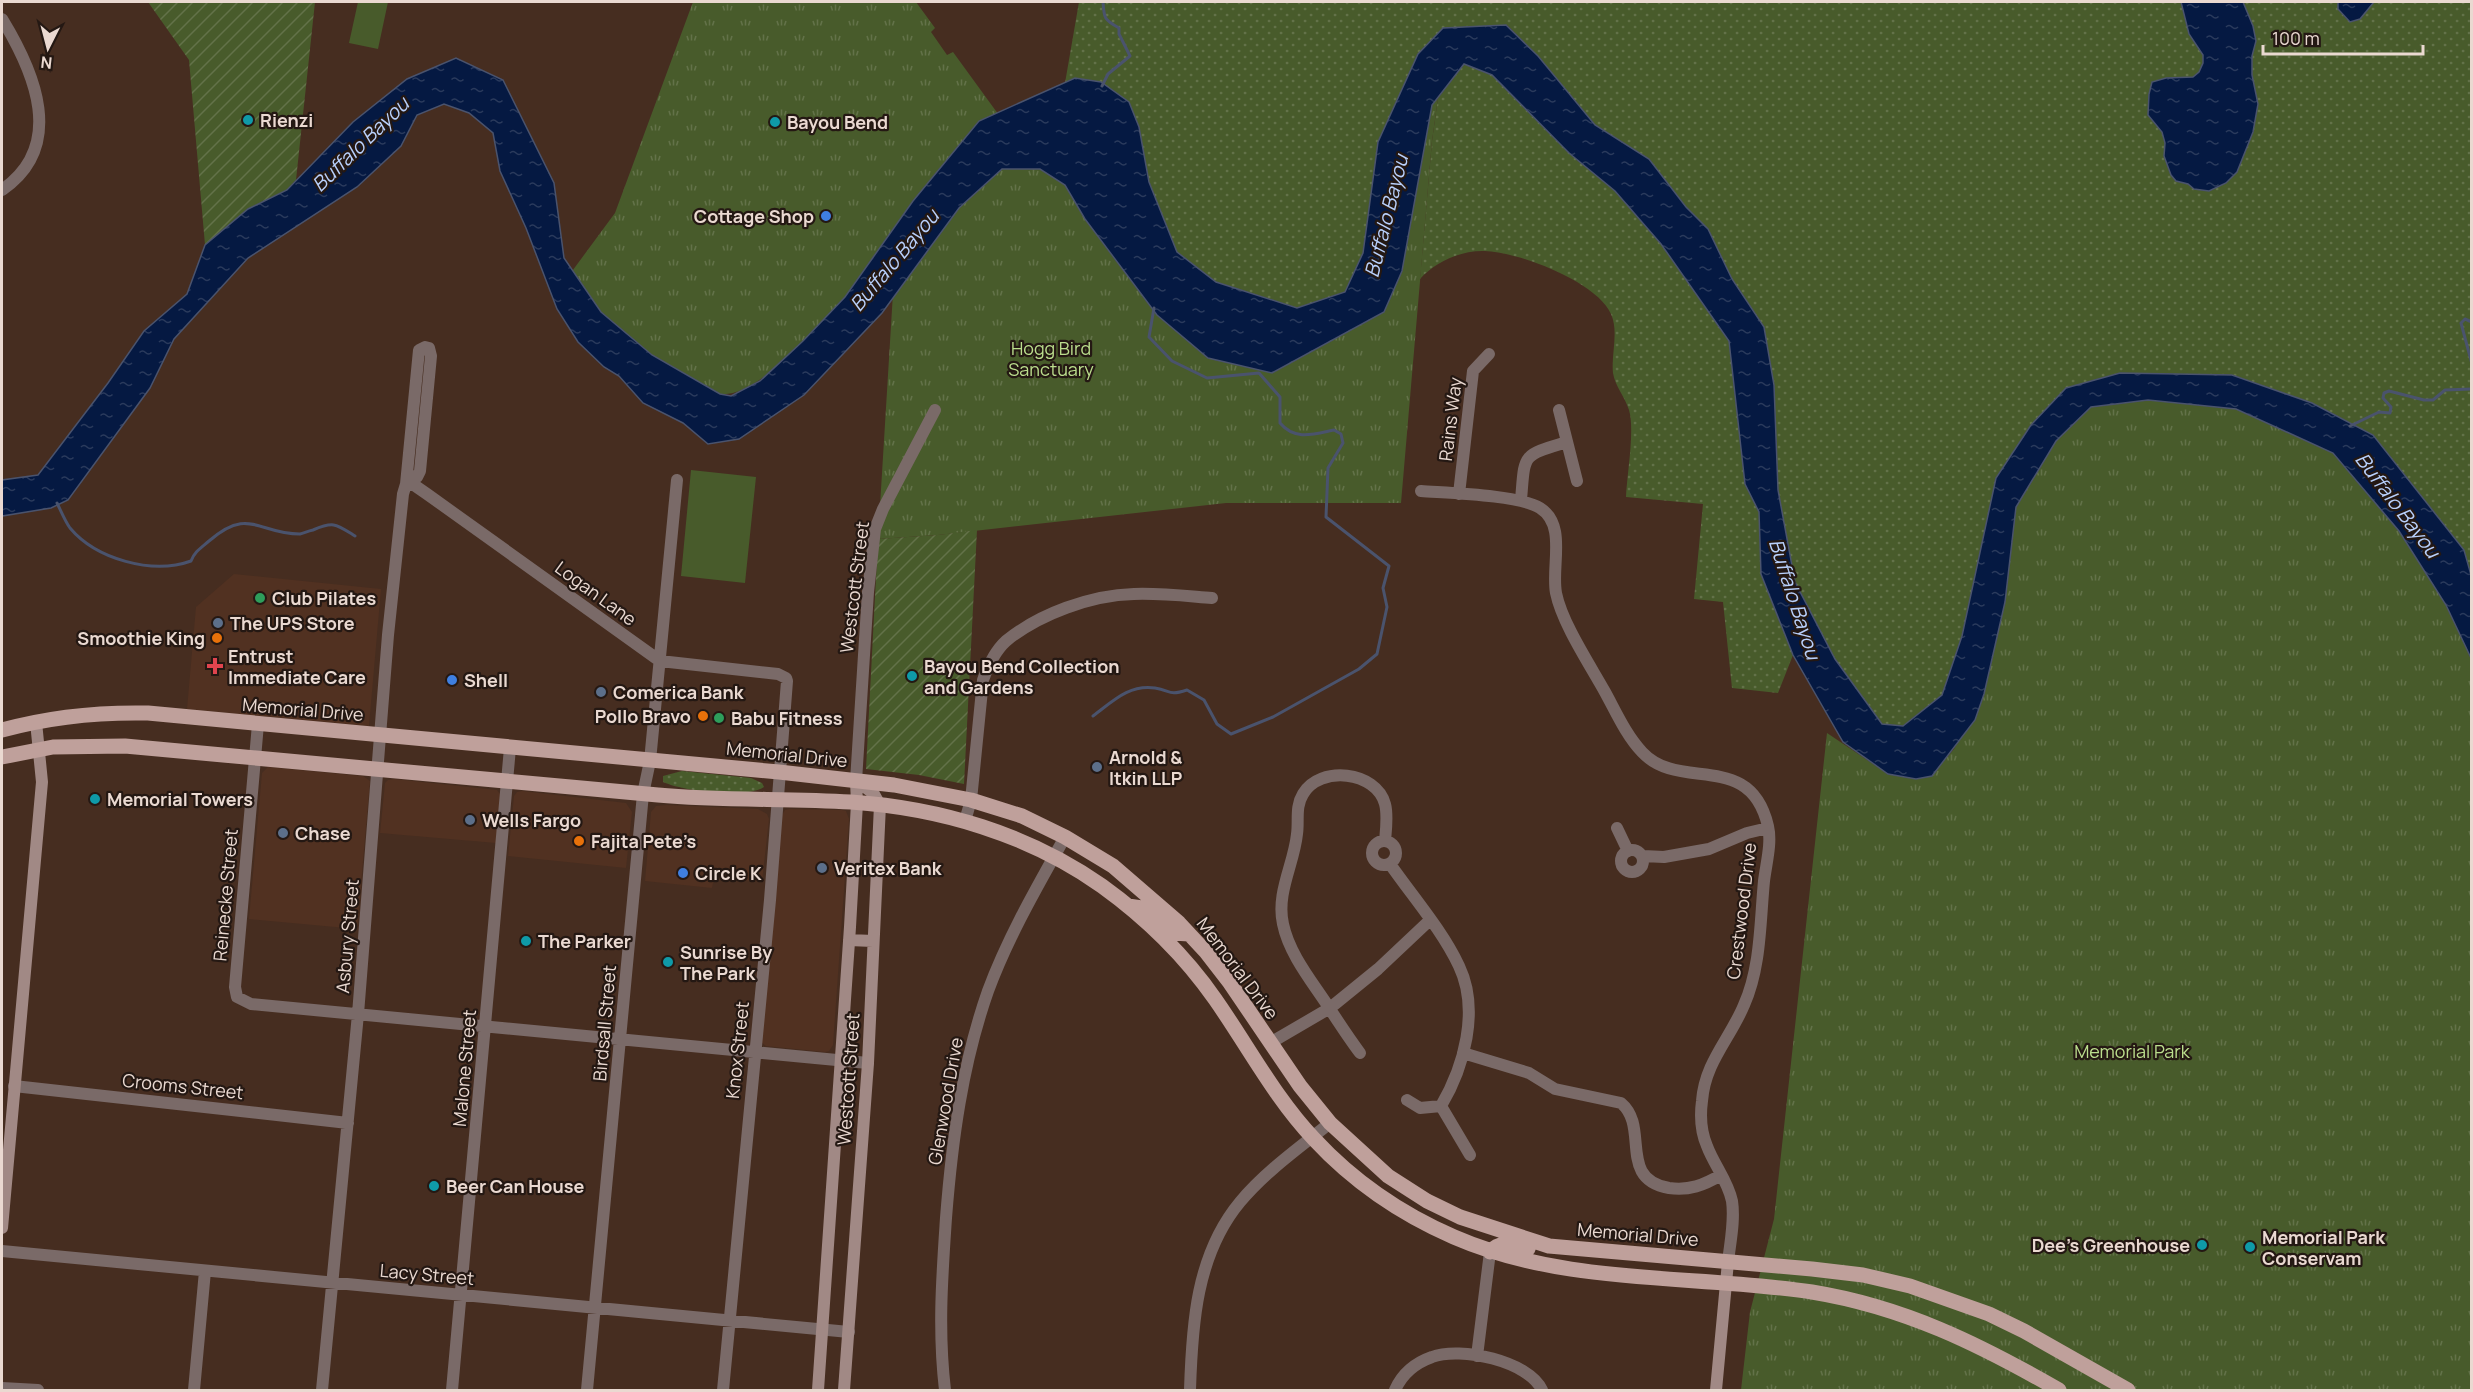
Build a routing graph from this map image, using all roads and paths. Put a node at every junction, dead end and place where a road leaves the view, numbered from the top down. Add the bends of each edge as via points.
1 (2, 19) edge
2 (2, 190) edge
3 (1489, 354) dead end
4 (420, 401) dead end
5 (1559, 410) dead end
6 (935, 411) dead end
7 (1567, 442) junction
8 (677, 480) dead end
9 (1577, 481) dead end
10 (406, 484) junction
11 (1421, 491) dead end
12 (1459, 494) junction
13 (1521, 500) junction
14 (1212, 598) dead end
15 (660, 662) junction
16 (786, 678) joint
17 (36, 722) junction
18 (258, 724) junction
19 (2, 730) edge
20 (381, 735) junction
21 (39, 748) junction
22 (510, 748) junction
23 (2, 756) edge
24 (255, 758) junction
25 (650, 761) junction
26 (378, 770) junction
27 (779, 772) junction
28 (508, 781) junction
29 (856, 781) junction
30 (643, 794) junction
31 (778, 800) junction
32 (971, 800) junction
33 (857, 803) junction
34 (880, 805) junction
35 (965, 821) junction
36 (1617, 828) dead end
37 (1768, 828) junction
38 (1065, 837) junction
39 (1385, 841) junction
40 (1628, 851) junction
41 (1643, 856) junction
42 (1054, 857) junction
43 (1390, 864) junction
44 (1128, 906) junction
45 (1430, 920) junction
46 (1189, 934) junction
47 (849, 940) junction
48 (873, 941) junction
49 (1330, 1008) junction
50 (358, 1014) junction
51 (486, 1026) junction
52 (620, 1040) junction
53 (1270, 1043) junction
54 (756, 1052) junction
55 (1360, 1053) dead end
56 (1463, 1053) junction
57 (1253, 1056) junction
58 (840, 1060) junction
59 (867, 1063) junction
60 (14, 1086) junction
61 (1407, 1100) dead end
62 (1441, 1106) junction
63 (348, 1122) junction
64 (1330, 1123) junction
65 (1312, 1137) junction
66 (1470, 1155) dead end
67 (1721, 1175) junction
68 (1388, 1176) junction
69 (1376, 1194) junction
70 (2, 1228) edge
71 (1549, 1246) junction
72 (2, 1251) edge
73 (1490, 1252) junction
74 (1728, 1262) junction
75 (205, 1270) junction
76 (332, 1284) junction
77 (1726, 1284) junction
78 (462, 1295) junction
79 (595, 1307) junction
80 (730, 1320) junction
81 (822, 1330) junction
82 (849, 1332) junction
83 (1477, 1356) junction
84 (2, 1388) edge
85 (38, 1390) edge
86 (194, 1390) edge
87 (322, 1390) edge
88 (452, 1390) edge
89 (587, 1390) edge
90 (723, 1390) edge
91 (818, 1390) edge
92 (844, 1390) edge
93 (945, 1390) edge
94 (1190, 1390) edge
95 (1395, 1390) edge
96 (1542, 1390) edge
97 (1716, 1390) edge
98 (2059, 1390) edge
99 (2128, 1390) edge

1 - 2 street via 28,70 40,120 34,154 17,179
3 - 12 street, Rains Way via 1473,371
4 - 10 street via 420,471
5 - 7 street
6 - 29 street, Westcott Street via 875,529
7 - 9 street
7 - 13 street via 1533,452 1524,462
8 - 15 street, Birdsall Street
10 - 15 street, Logan Lane via 427,494
10 - 20 street, Asbury Street via 392,590
11 - 12 street, Crestwood Drive
12 - 13 street, Crestwood Drive
13 - 37 street, Crestwood Drive via 1539,507 1554,522 1554,574 1559,604 1630,738 1643,753 1664,766 1733,779 1747,788 1764,812
14 - 32 street via 1132,594 1099,599 1037,621 1005,642 983,680
15 - 16 street, Logan Lane
15 - 25 street, Birdsall Street
16 - 27 street, Knox Street
17 - 18 main road, Memorial Drive via 123,712
17 - 19 main road, Memorial Drive
17 - 21 main road
18 - 20 main road, Memorial Drive
18 - 24 street, Reinecke Street
20 - 22 main road, Memorial Drive
20 - 26 street, Asbury Street
21 - 23 main road, Memorial Drive
21 - 24 main road, Memorial Drive via 105,745
21 - 60 main road via 42,782
22 - 25 main road, Memorial Drive
22 - 28 street, Malone Street
24 - 26 main road, Memorial Drive
24 - 50 street, Reinecke Street via 237,997 251,1004
25 - 27 main road, Memorial Drive
25 - 30 street, Birdsall Street
26 - 28 main road, Memorial Drive
26 - 50 street, Asbury Street
27 - 29 main road, Memorial Drive
27 - 31 street, Knox Street
28 - 30 main road, Memorial Drive
28 - 51 street, Malone Street
29 - 32 main road, Memorial Drive
29 - 33 main road, Westcott Street
29 - 34 main road via 874,794
30 - 31 main road, Memorial Drive
30 - 52 street, Birdsall Street
31 - 33 main road, Memorial Drive
31 - 54 street, Knox Street
32 - 35 street
32 - 38 main road, Memorial Drive via 1022,816
33 - 34 main road, Memorial Drive
33 - 47 main road, Westcott Street
34 - 35 main road, Memorial Drive
34 - 48 main road, Westcott Street
35 - 42 main road, Memorial Drive
36 - 40 street
37 - 41 street via 1709,849 1665,857
37 - 67 street, Crestwood Drive via 1755,968 1744,1006 1715,1054 1702,1101 1706,1145
38 - 42 street, Glenwood Drive
38 - 46 main road, Memorial Drive via 1113,866
39 - 43 street via 1396,851
39 - 43 street via 1374,845 1371,856 1380,865
39 - 49 street via 1385,804 1371,784 1361,778 1329,777 1315,782 1303,793 1293,857 1285,878 1282,921 1288,944
40 - 41 street via 1638,851
40 - 41 street via 1621,863 1628,872 1639,870 1644,864
42 - 44 main road, Memorial Drive
42 - 93 street, Glenwood Drive via 989,990 962,1082 952,1140 940,1304
43 - 45 street
44 - 46 main road via 1149,909 1173,933
44 - 57 main road, Memorial Drive via 1190,967
45 - 49 street
45 - 56 street via 1460,967 1466,985 1469,1002
46 - 53 main road, Memorial Drive via 1230,983
47 - 48 main road
47 - 58 main road, Westcott Street
48 - 59 main road, Westcott Street
49 - 53 street
49 - 55 street
50 - 51 street
50 - 63 street, Asbury Street
51 - 52 street
51 - 78 street, Malone Street
52 - 54 street
52 - 79 street, Birdsall Street
53 - 57 main road
53 - 64 main road, Memorial Drive
54 - 58 street
54 - 80 street, Knox Street
56 - 62 street via 1451,1090
56 - 67 street via 1529,1073 1555,1089 1621,1103 1633,1120 1636,1156 1650,1182 1668,1188 1689,1188
57 - 65 main road, Memorial Drive
58 - 59 street
58 - 81 main road, Westcott Street
59 - 82 main road, Westcott Street
60 - 63 street, Crooms Street
60 - 70 main road
61 - 62 street via 1420,1108
62 - 66 street
63 - 76 street, Asbury Street
64 - 65 street
64 - 68 main road, Memorial Drive
65 - 69 main road, Memorial Drive
65 - 94 street via 1240,1202 1214,1244 1195,1307
67 - 74 street, Crestwood Drive via 1732,1202
68 - 69 main road
68 - 71 main road, Memorial Drive via 1460,1217
69 - 73 main road, Memorial Drive via 1418,1220
71 - 73 main road via 1534,1251 1502,1243
71 - 74 main road, Memorial Drive
72 - 75 street, Lacy Street
73 - 77 main road, Memorial Drive via 1573,1270
73 - 83 street
74 - 77 main road, Crestwood Drive
74 - 99 main road, Memorial Drive via 1863,1275 1948,1298 2024,1331
75 - 76 street, Lacy Street
75 - 86 street
76 - 78 street, Lacy Street
76 - 87 street, Asbury Street
77 - 97 main road, Crestwood Drive
77 - 98 main road, Memorial Drive via 1808,1292 1901,1314 1971,1342
78 - 79 street, Lacy Street
78 - 88 street, Malone Street
79 - 80 street, Lacy Street
79 - 89 street, Birdsall Street
80 - 81 street, Lacy Street
80 - 90 street, Knox Street
81 - 82 street, Lacy Street
81 - 91 main road, Westcott Street
82 - 92 main road, Westcott Street
83 - 95 street via 1433,1356 1409,1369
83 - 96 street via 1504,1361 1527,1373
84 - 85 street

